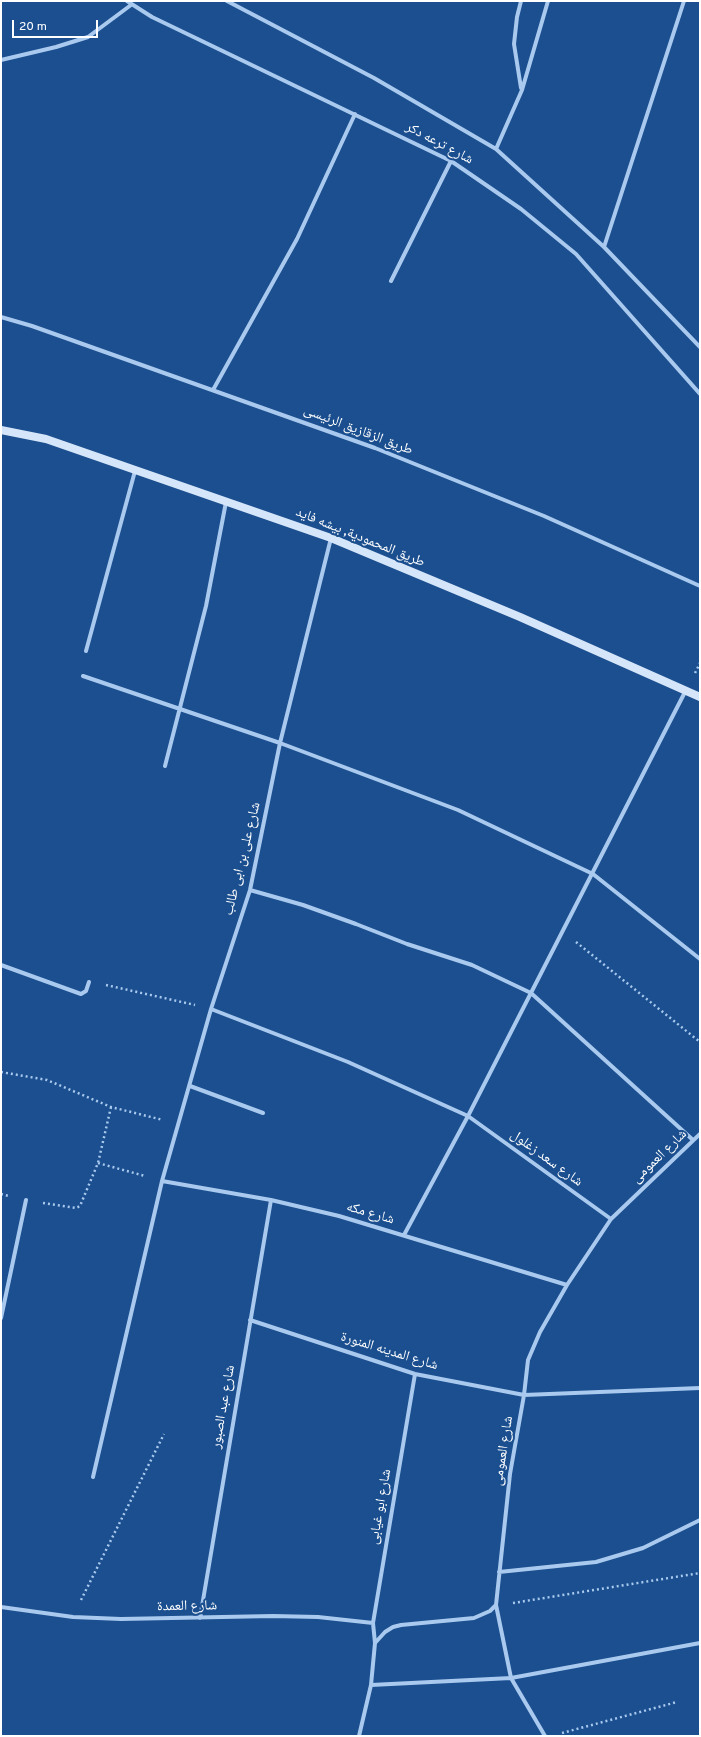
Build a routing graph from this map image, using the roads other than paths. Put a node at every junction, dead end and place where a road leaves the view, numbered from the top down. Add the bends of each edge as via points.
1 (127, 1) edge
2 (227, 1) edge
3 (521, 1) edge
4 (548, 1) edge
5 (684, 1) edge
6 (131, 5) junction
7 (1, 60) edge
8 (522, 90) junction
9 (355, 114) junction
10 (496, 149) junction
11 (451, 161) junction
12 (604, 247) junction
13 (391, 281) dead end
14 (1, 317) edge
15 (700, 348) edge
16 (213, 390) junction
17 (700, 394) edge
18 (1, 430) edge
19 (135, 471) junction
20 (226, 502) junction
21 (331, 538) junction
22 (700, 586) edge
23 (86, 651) dead end
24 (83, 676) dead end
25 (686, 690) junction
26 (700, 697) edge
27 (181, 709) junction
28 (280, 743) junction
29 (164, 766) dead end
30 (593, 874) junction
31 (250, 890) junction
32 (700, 960) edge
33 (1, 965) edge
34 (89, 982) road end
35 (531, 993) junction
36 (211, 1009) junction
37 (190, 1086) junction
38 (263, 1113) dead end
39 (468, 1116) junction
40 (700, 1134) edge
41 (694, 1140) junction
42 (162, 1181) junction
43 (26, 1200) road end
44 (271, 1200) junction
45 (611, 1219) junction
46 (404, 1235) junction
47 (566, 1285) junction
48 (1, 1318) edge
49 (250, 1320) junction
50 (415, 1374) junction
51 (700, 1388) edge
52 (524, 1396) junction
53 (93, 1477) dead end
54 (700, 1520) edge
55 (499, 1572) junction
56 (496, 1605) junction
57 (1, 1607) edge
58 (200, 1618) junction
59 (373, 1623) junction
60 (375, 1643) junction
61 (700, 1643) edge
62 (511, 1678) junction
63 (371, 1685) junction
64 (359, 1736) edge
65 (545, 1736) edge

1 - 6 street, شارع ترعه دكر
2 - 10 street, شارع ترعه دكر via 374,78
3 - 8 street via 514,44
4 - 8 street
5 - 12 street
6 - 7 street via 88,38
6 - 9 street, شارع ترعه دكر
8 - 10 street
9 - 11 street, شارع ترعه دكر
9 - 16 street via 297,239
10 - 12 street, شارع ترعه دكر
11 - 13 street
11 - 17 street, شارع ترعه دكر via 521,209 576,254
12 - 15 street, شارع ترعه دكر
14 - 16 street, طريق الزقازيق الرئيسى
16 - 22 street, طريق الزقازيق الرئيسى via 375,448 514,504
18 - 19 street, طريق المحمودية, بيشه فايد via 46,439
19 - 20 street, طريق المحمودية, بيشه فايد
19 - 23 street
20 - 21 street, طريق المحمودية, بيشه فايد
20 - 27 street via 206,606
21 - 25 street, طريق المحمودية, بيشه فايد
21 - 28 street, شارع على بن ابى طالب
24 - 27 street
25 - 26 street, طريق المحمودية, بيشه فايد
25 - 30 street
27 - 28 street
27 - 29 street
28 - 30 street via 458,810
28 - 31 street, شارع على بن ابى طالب
30 - 32 street
30 - 35 street
31 - 35 street via 303,905 472,965
31 - 36 street, شارع على بن ابى طالب
33 - 34 street via 81,994 86,991
35 - 39 street
35 - 41 street
36 - 37 street, شارع على بن ابى طالب
36 - 39 street, شارع سعد زغلول via 348,1062
37 - 38 street
37 - 42 street, شارع على بن ابى طالب
39 - 45 street, شارع سعد زغلول
39 - 46 street
40 - 41 street, شارع العمومى
41 - 45 street, شارع العمومى
42 - 44 street, شارع مكه
42 - 53 street, شارع على بن ابى طالب
43 - 48 street
44 - 46 street, شارع مكه
44 - 49 street, شارع عبد الصبور
45 - 47 street, شارع العمومى
46 - 47 street, شارع مكه
47 - 52 street, شارع العمومى via 528,1360
49 - 50 street, شارع المدينه المنورة
49 - 58 street, شارع عبد الصبور
50 - 52 street, شارع المدينه المنورة
50 - 59 street, شارع ابو غيابى
51 - 52 street, شارع المدينه المنورة
52 - 55 street, شارع العمومى via 510,1474
54 - 55 street via 643,1548 601,1560
55 - 56 street, شارع العمومى
56 - 60 street via 490,1611 474,1618 392,1627
56 - 62 street, شارع العمومى
57 - 58 street, شارع العمدة via 73,1617
58 - 59 street, شارع العمدة via 318,1617
59 - 60 street, شارع ابو غيابى
60 - 63 street
61 - 62 street
62 - 63 street
62 - 65 street, شارع العمومى
63 - 64 street

